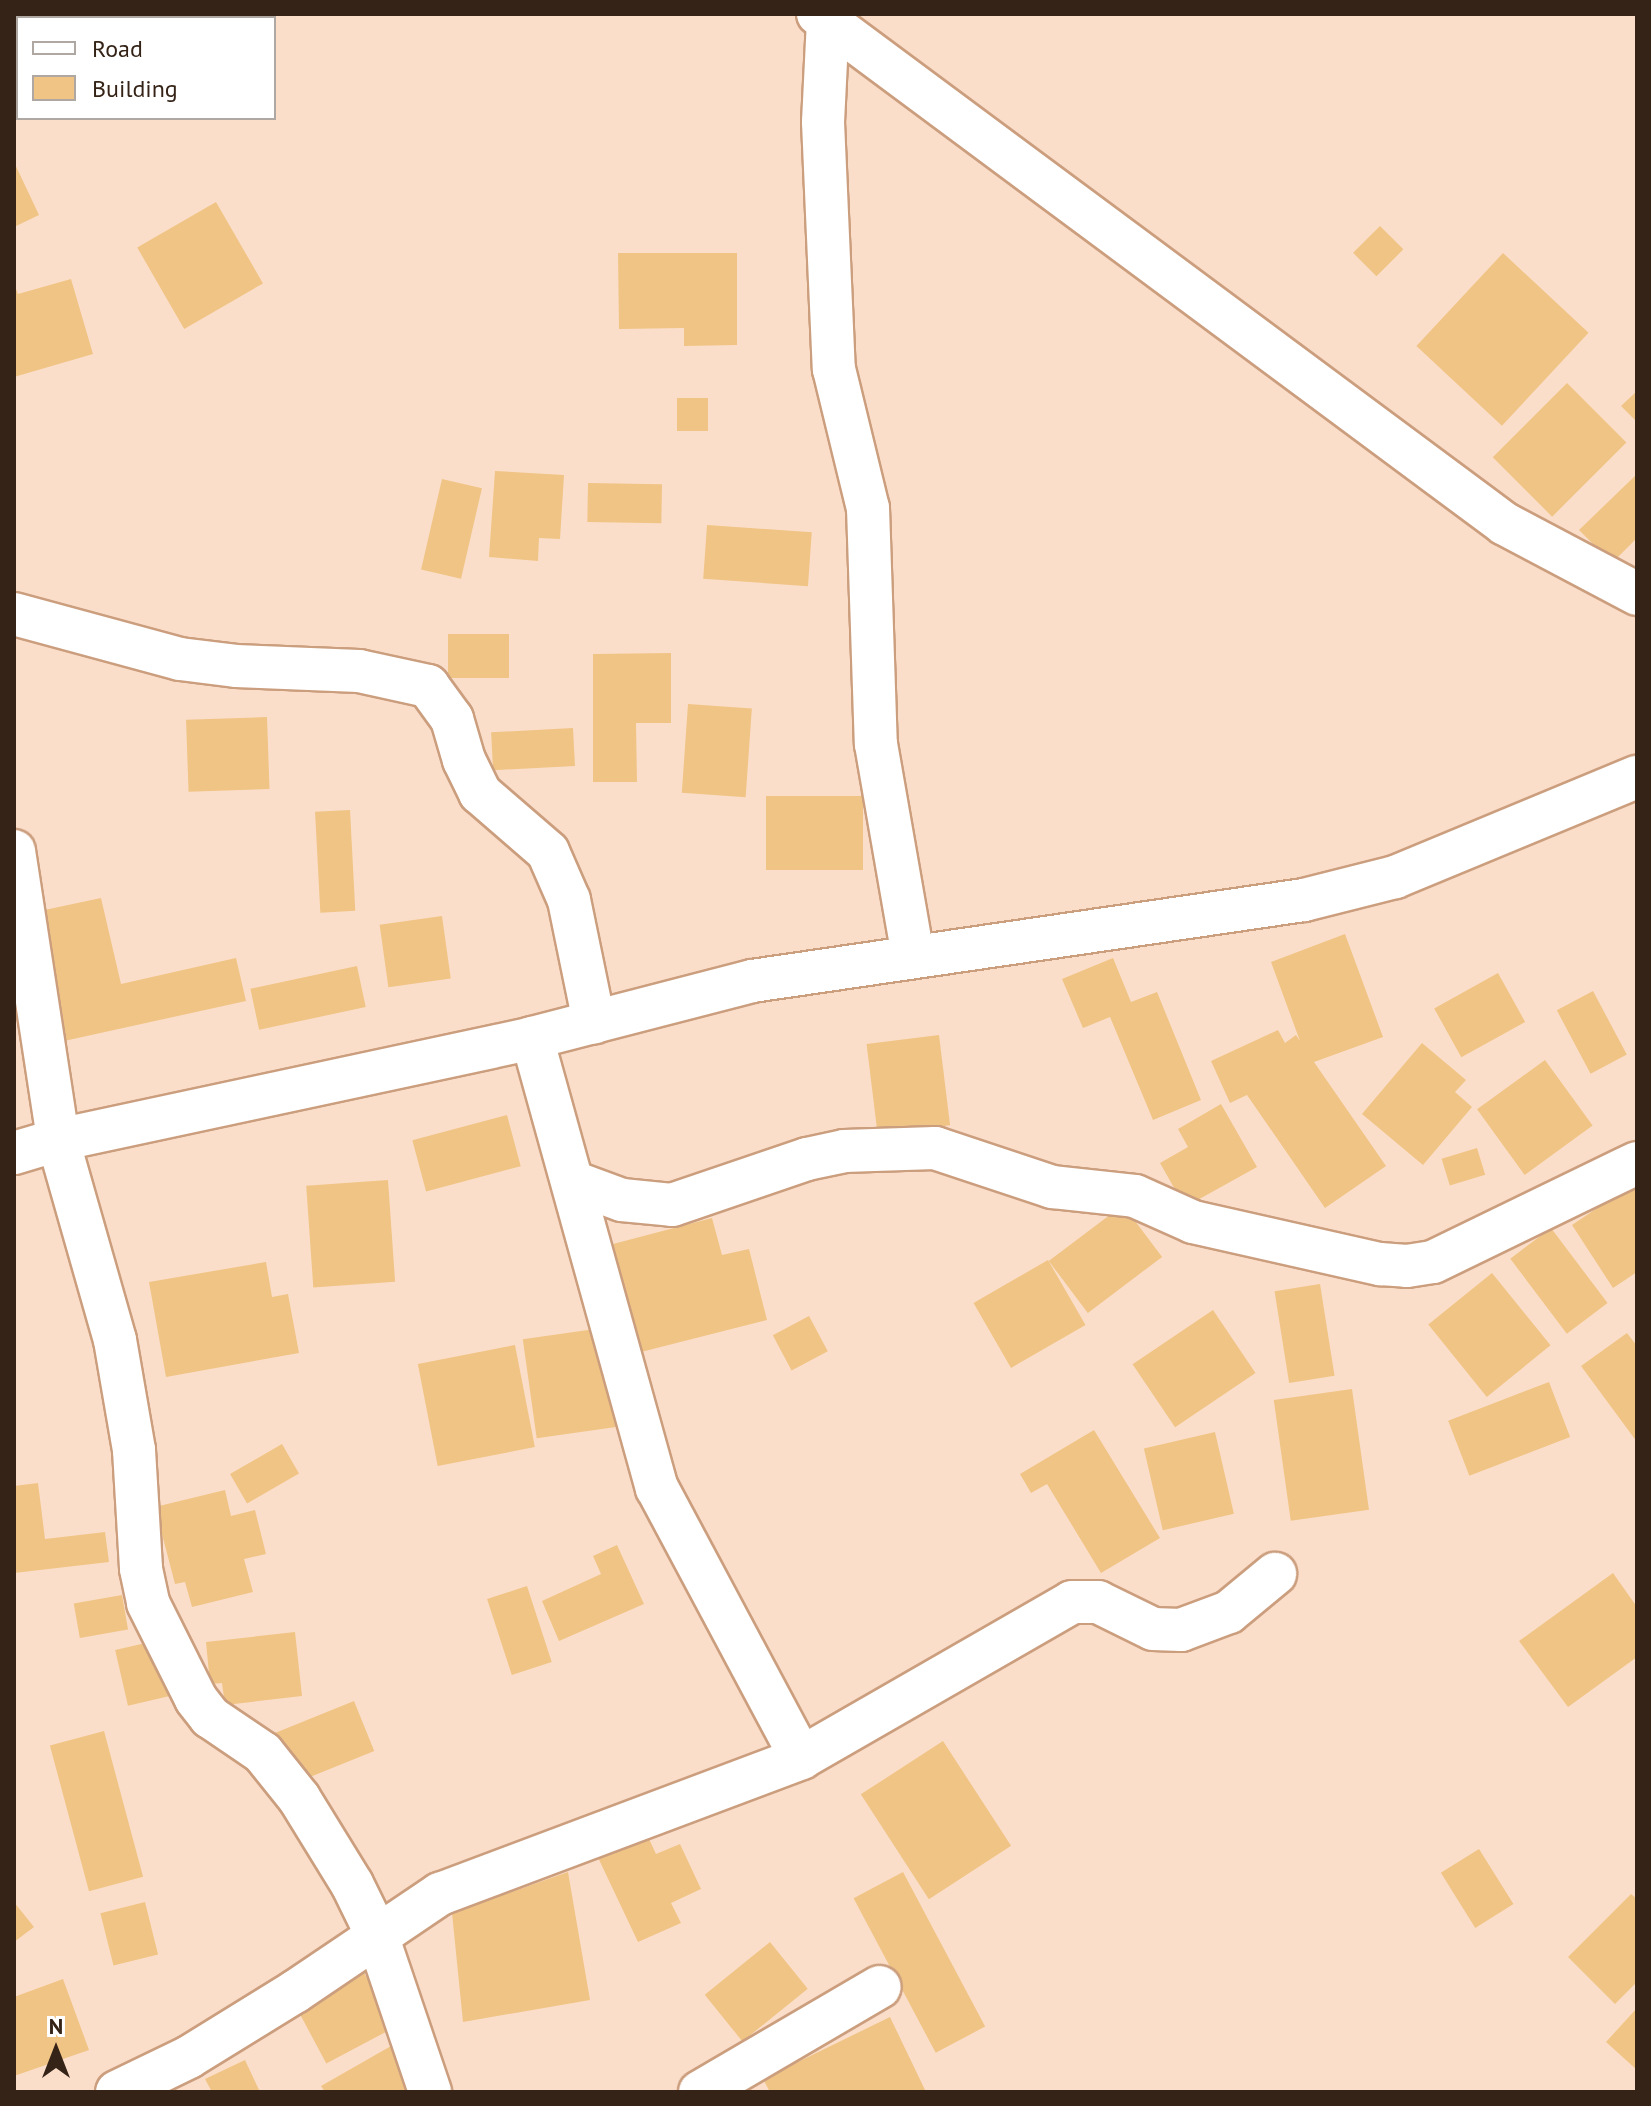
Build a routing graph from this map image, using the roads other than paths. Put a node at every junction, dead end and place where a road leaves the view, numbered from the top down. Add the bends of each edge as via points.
1 (823, 17) edge
2 (1637, 594) edge
3 (14, 614) edge
4 (1637, 777) edge
5 (14, 851) edge
6 (913, 956) junction
7 (594, 1022) junction
8 (532, 1038) junction
9 (58, 1140) junction
10 (14, 1153) edge
11 (1637, 1163) edge
12 (573, 1182) junction
13 (1275, 1574) dead end
14 (801, 1758) junction
15 (377, 1935) junction
16 (880, 1987) dead end
17 (117, 2092) edge
18 (430, 2092) edge
19 (700, 2092) edge

1 - 2 street via 1505,524
1 - 6 street via 834,369 868,508 876,744
3 - 7 street via 180,659 359,671 428,686 452,719 480,793 548,852 569,900
4 - 6 street via 1395,877 1304,900
5 - 9 street
6 - 7 street via 752,981
7 - 8 street
8 - 9 street
8 - 12 street
9 - 10 street
9 - 15 street via 115,1340 134,1450 148,1603 196,1699 210,1717 263,1753 299,1798
11 - 12 street via 1433,1262 1407,1266 1193,1222 1135,1196 1052,1187 935,1148 844,1151 807,1159 672,1205 622,1200
12 - 14 street via 657,1488
13 - 14 street via 1229,1612 1181,1630 1153,1629 1098,1602 1072,1602
14 - 15 street via 440,1894
15 - 17 street via 189,2057
15 - 18 street
16 - 19 street

